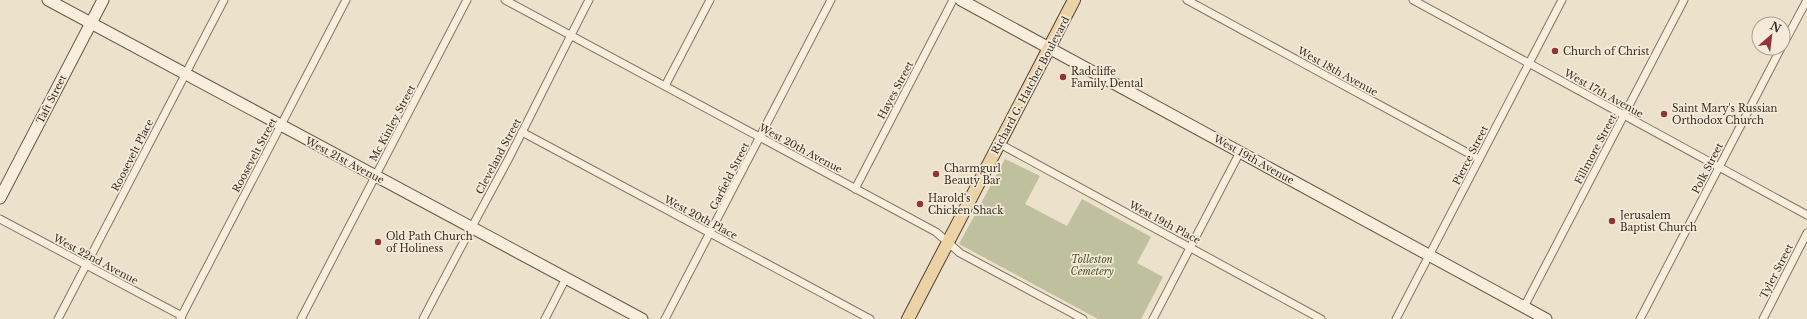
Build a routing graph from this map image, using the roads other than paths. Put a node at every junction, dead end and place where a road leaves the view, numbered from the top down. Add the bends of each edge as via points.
1 (48, 0) edge
2 (102, 0) edge
3 (224, 0) edge
4 (346, 0) edge
5 (467, 0) edge
6 (505, 0) edge
7 (589, 0) edge
8 (710, 0) edge
9 (831, 0) edge
10 (953, 0) edge
11 (961, 0) edge
12 (1074, 0) edge
13 (1188, 0) edge
14 (1412, 0) edge
15 (1562, 0) edge
16 (1684, 0) edge
17 (1807, 0) edge
18 (90, 23) junction
19 (1791, 30) edge
20 (571, 35) junction
21 (1050, 48) junction
22 (1778, 56) edge
23 (1529, 63) junction
24 (185, 74) junction
25 (665, 86) junction
26 (1624, 115) junction
27 (280, 125) junction
28 (522, 132) junction
29 (760, 137) junction
30 (1000, 144) junction
31 (1240, 152) junction
32 (1479, 159) junction
33 (1719, 167) junction
34 (376, 176) junction
35 (855, 188) junction
36 (0, 198) edge
37 (1807, 215) edge
38 (0, 219) edge
39 (471, 227) junction
40 (1807, 233) edge
41 (710, 234) junction
42 (948, 243) junction
43 (1190, 246) junction
44 (1429, 255) junction
45 (86, 265) junction
46 (566, 278) junction
47 (1524, 307) junction
48 (181, 318) edge
49 (58, 319) edge
50 (301, 319) edge
51 (423, 319) edge
52 (544, 319) edge
53 (642, 319) edge
54 (665, 319) edge
55 (870, 319) edge
56 (908, 319) edge
57 (1083, 319) edge
58 (1153, 319) edge
59 (1321, 319) edge
60 (1396, 319) edge
61 (1546, 319) edge
62 (1640, 319) edge
63 (1763, 319) edge

1 - 18 street, West 21st Avenue
2 - 18 street, Taft Street
3 - 24 street, Roosevelt Place
4 - 27 street, Roosevelt Street
5 - 34 street, Mc Kinley Street
6 - 20 street, West 20th Avenue
7 - 20 street, Cleveland Street
8 - 25 street
9 - 29 street, Garfield Street
10 - 35 street, Hayes Street
11 - 21 street, West 19th Avenue
12 - 21 main road, Richard G. Hatcher Boulevard
13 - 32 street, West 18th Avenue
14 - 23 street, West 17th Avenue
15 - 23 street, Pierce Street
16 - 26 street, Fillmore Street
17 - 19 street
18 - 24 street, West 21st Avenue
18 - 36 street, Taft Street
20 - 25 street, West 20th Avenue
20 - 28 street, Cleveland Street
21 - 30 main road, Richard G. Hatcher Boulevard
21 - 31 street, West 19th Avenue
22 - 33 street, Polk Street
23 - 26 street, West 17th Avenue
23 - 32 street, Pierce Street
24 - 27 street, West 21st Avenue
24 - 45 street, Roosevelt Place
25 - 29 street, West 20th Avenue
26 - 33 street, West 17th Avenue
26 - 47 street, Fillmore Street
27 - 34 street, West 21st Avenue
27 - 48 street, Roosevelt Street
28 - 39 street, Cleveland Street
28 - 41 street, West 20th Place
29 - 35 street, West 20th Avenue
29 - 41 street, Garfield Street
30 - 42 main road, Richard G. Hatcher Boulevard
30 - 43 street, West 19th Place
31 - 43 street
31 - 44 street, West 19th Avenue
32 - 44 street, Pierce Street
33 - 37 street, West 17th Avenue
33 - 62 street, Polk Street
34 - 39 street, West 21st Avenue
34 - 50 street, Mc Kinley Street
35 - 42 street, West 20th Avenue via 936,232
38 - 45 street, West 22nd Avenue
39 - 46 street, West 21st Avenue
39 - 51 street, Cleveland Street
40 - 63 street, Tyler Street
41 - 54 street, Garfield Street
41 - 55 street, West 20th Place
42 - 56 main road, Richard G. Hatcher Boulevard
42 - 57 street, West 20th Avenue via 960,253
43 - 58 street
43 - 59 street, West 19th Place
44 - 47 street, West 19th Avenue
44 - 60 street, Pierce Street
45 - 48 street, West 22nd Avenue
45 - 49 street, Roosevelt Place
46 - 52 street
46 - 53 street, West 21st Avenue
47 - 61 street, West 19th Avenue

